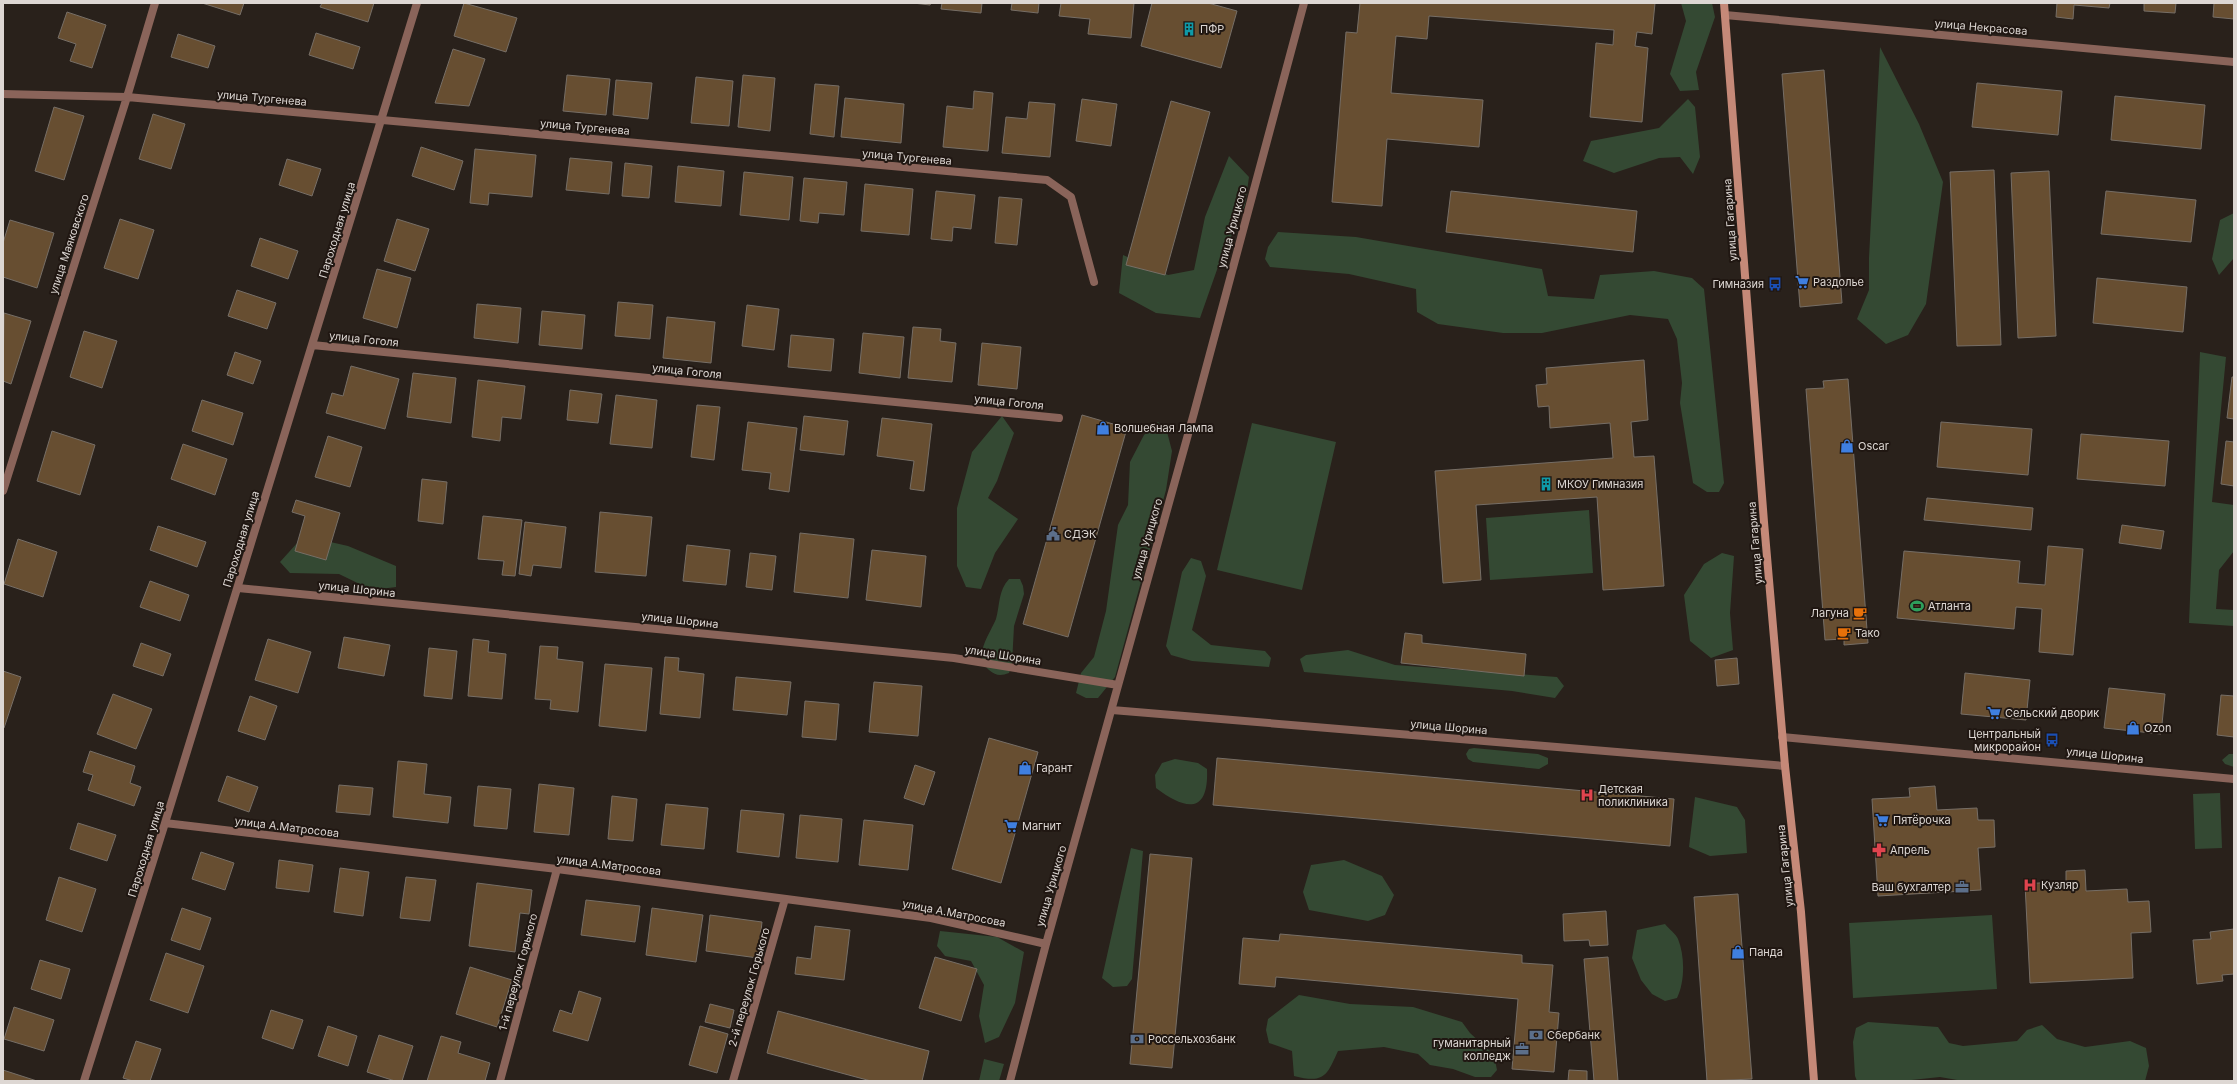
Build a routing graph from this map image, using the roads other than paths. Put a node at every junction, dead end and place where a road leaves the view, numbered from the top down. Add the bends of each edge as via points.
1 (155, 3) edge
2 (417, 3) edge
3 (1304, 3) edge
4 (1724, 3) edge
5 (1725, 15) junction
6 (2234, 62) edge
7 (3, 94) edge
8 (128, 97) junction
9 (383, 119) junction
10 (1094, 282) dead end
11 (312, 345) junction
12 (1059, 418) dead end
13 (3, 491) edge
14 (238, 588) junction
15 (1118, 685) junction
16 (1112, 710) junction
17 (1782, 737) junction
18 (1785, 766) junction
19 (2234, 779) edge
20 (165, 824) junction
21 (557, 869) junction
22 (785, 899) junction
23 (1046, 944) junction
24 (84, 1081) edge
25 (500, 1081) edge
26 (733, 1081) edge
27 (1010, 1081) edge
28 (1814, 1081) edge

1 - 8 street, улица Маяковского
2 - 9 street, Пароходная улица
3 - 15 street, улица Урицкого
4 - 5 street, улица Гагарина
5 - 6 street, улица Некрасова
5 - 17 street, улица Гагарина
7 - 8 street, улица Тургенева
8 - 9 street, улица Тургенева
8 - 13 street, улица Маяковского
9 - 10 street, улица Тургенева via 1047,180 1071,197
9 - 11 street, Пароходная улица
11 - 12 street, улица Гоголя
11 - 14 street, Пароходная улица
14 - 15 street, улица Шорина via 954,658
14 - 20 street, Пароходная улица
15 - 16 street, улица Урицкого
16 - 18 street, улица Шорина
16 - 23 street, улица Урицкого
17 - 18 street, улица Гагарина
17 - 19 street, улица Шорина
18 - 28 street, улица Гагарина
20 - 21 street, улица А.Матросова
20 - 24 street, Пароходная улица
21 - 22 street, улица А.Матросова
21 - 25 street, 1-й переулок Горького
22 - 23 street, улица А.Матросова via 931,918
22 - 26 street, 2-й переулок Горького
23 - 27 street, улица Урицкого

